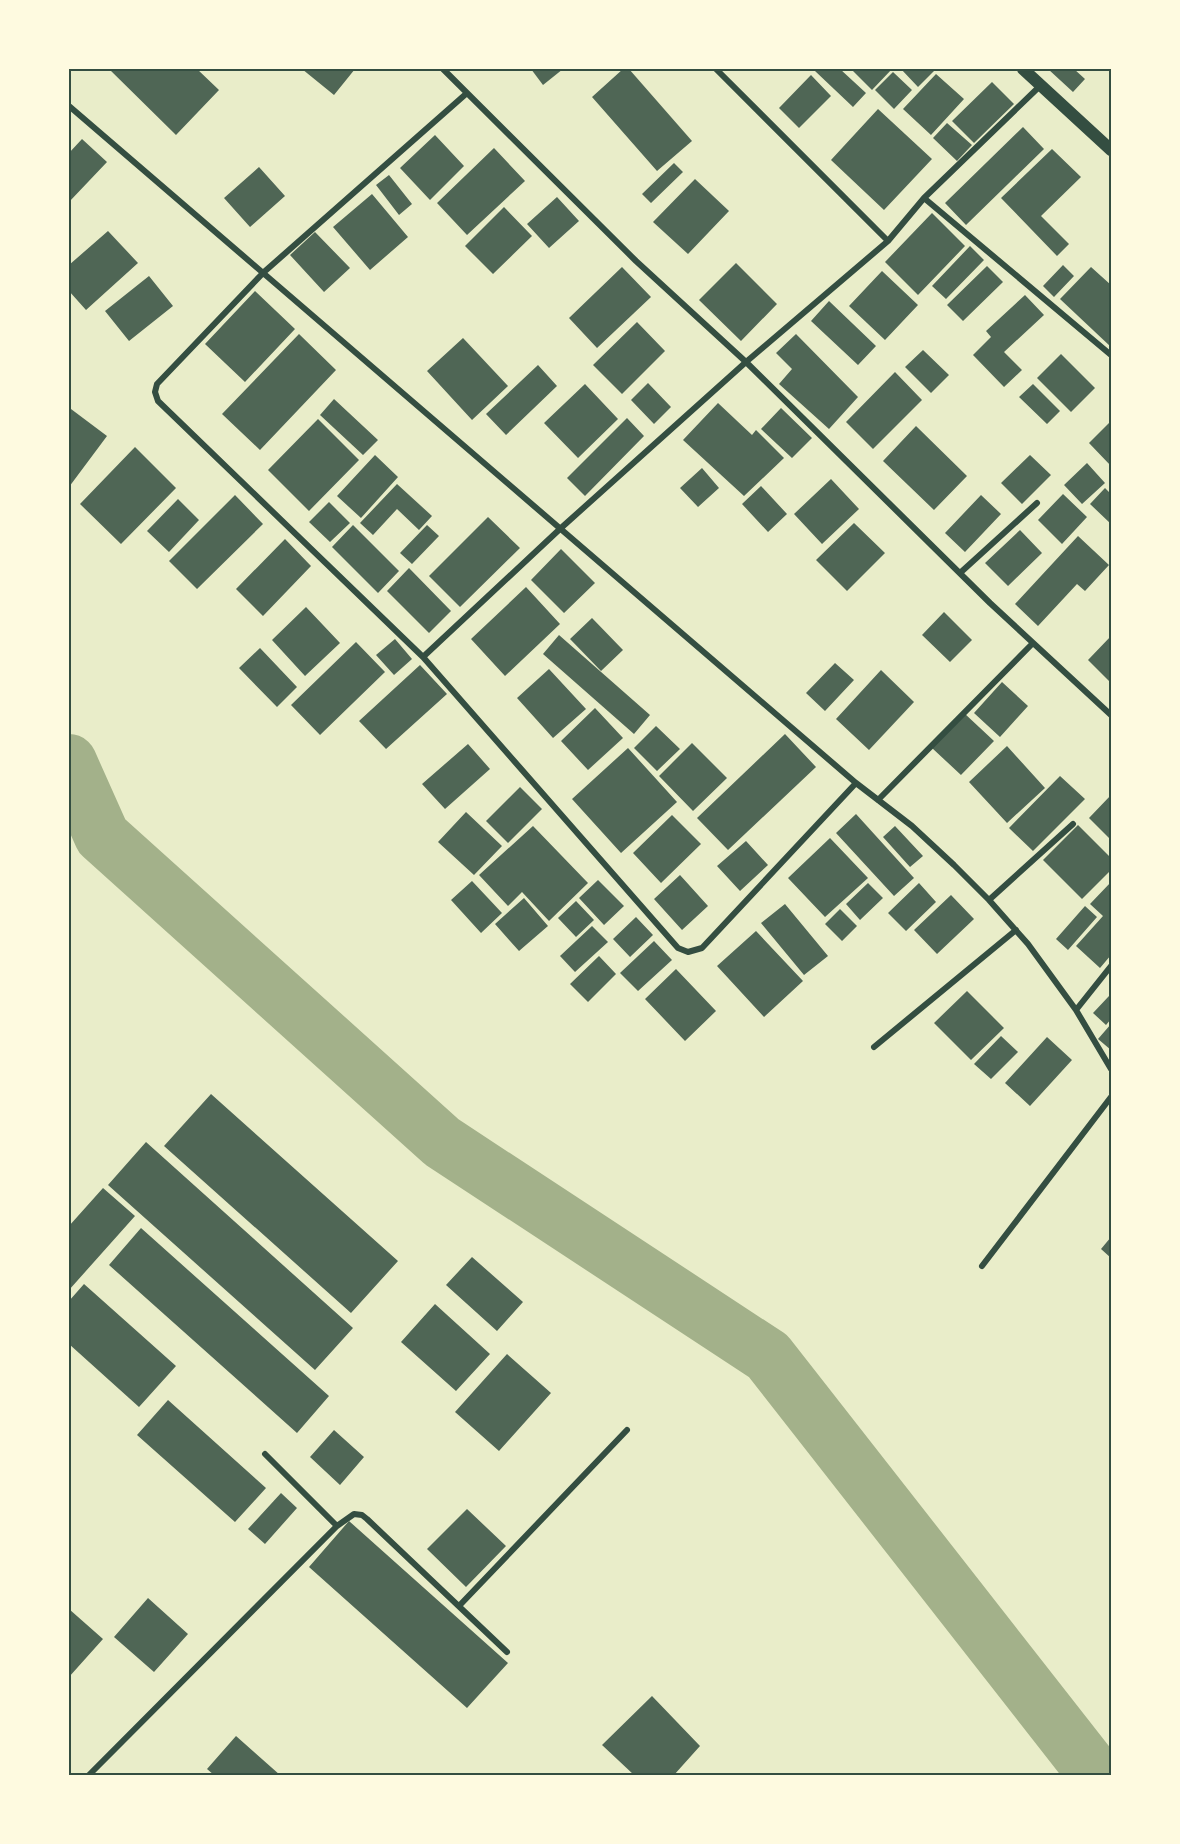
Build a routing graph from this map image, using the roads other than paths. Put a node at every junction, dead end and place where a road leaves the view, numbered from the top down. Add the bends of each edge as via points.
1 (443, 69) edge
2 (716, 69) edge
3 (1023, 69) edge
4 (1041, 85) junction
5 (467, 93) junction
6 (69, 106) edge
7 (1111, 150) edge
8 (924, 198) junction
9 (888, 241) junction
10 (264, 272) junction
11 (1111, 355) edge
12 (746, 362) junction
13 (1037, 503) dead end
14 (561, 528) junction
15 (960, 573) junction
16 (1033, 643) junction
17 (423, 657) junction
18 (1111, 715) edge
19 (856, 783) junction
20 (878, 800) junction
21 (1073, 824) dead end
22 (989, 900) junction
23 (1016, 930) junction
24 (1111, 966) edge
25 (1076, 1010) junction
26 (874, 1047) dead end
27 (1111, 1069) edge
28 (1111, 1098) edge
29 (982, 1266) dead end
30 (627, 1430) dead end
31 (265, 1454) dead end
32 (337, 1526) junction
33 (459, 1606) junction
34 (507, 1652) dead end
35 (89, 1775) edge

1 - 5 street
2 - 9 street
3 - 4 main road
4 - 7 main road
4 - 8 street
5 - 10 street
5 - 12 street via 636,261
6 - 10 street
8 - 9 street
8 - 11 street
9 - 12 street
10 - 14 street
10 - 17 street via 157,384 158,401
12 - 14 street
12 - 15 street
13 - 15 street
14 - 17 street
14 - 19 street
15 - 16 street
16 - 18 street
16 - 20 street
17 - 19 street via 678,948 688,952 702,948
19 - 20 street
20 - 22 street via 912,826
21 - 22 street
22 - 23 street
23 - 25 street
23 - 26 street
24 - 25 street
25 - 27 street
28 - 29 street
30 - 33 street
31 - 32 street
32 - 33 street via 354,1514 362,1515
32 - 35 street
33 - 34 street

